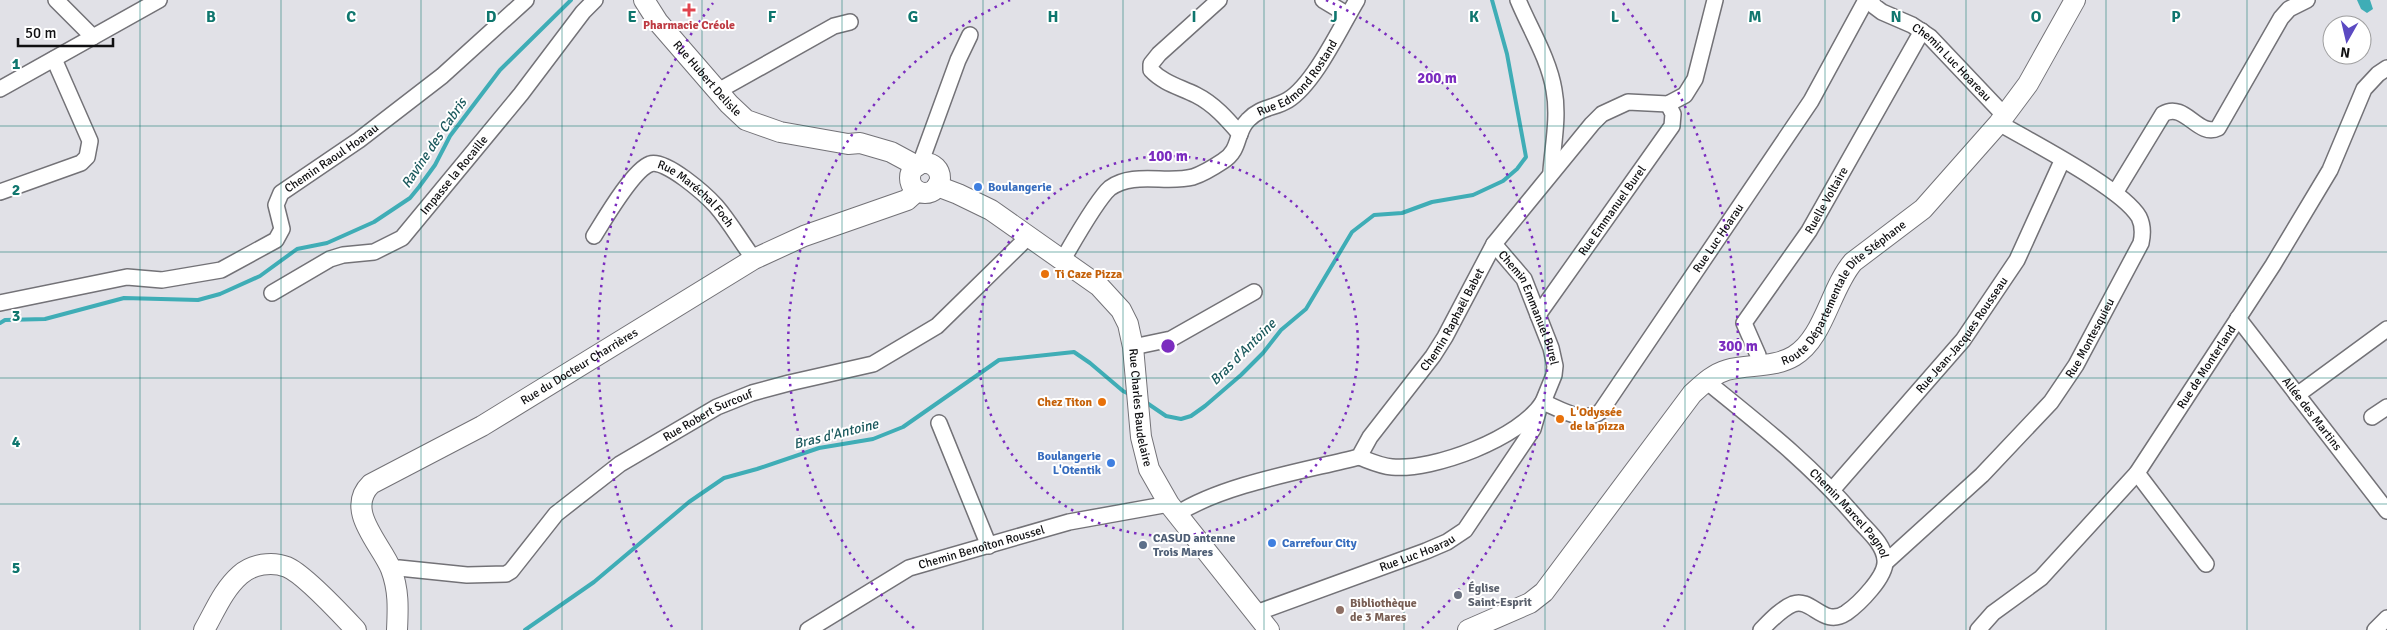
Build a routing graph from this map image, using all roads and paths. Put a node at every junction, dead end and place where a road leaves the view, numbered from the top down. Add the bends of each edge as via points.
1 (56, 0) edge
2 (159, 0) edge
3 (526, 0) edge
4 (595, 0) edge
5 (644, 0) edge
6 (1219, 0) edge
7 (1324, 0) edge
8 (1357, 0) edge
9 (1518, 0) edge
10 (1714, 0) edge
11 (1866, 0) edge
12 (1871, 0) edge
13 (2075, 0) edge
14 (2307, 0) edge
15 (1348, 15) junction
16 (850, 22) dead end
17 (1922, 31) junction
18 (970, 35) dead end
19 (93, 37) junction
20 (54, 59) junction
21 (2387, 68) edge
22 (0, 89) edge
23 (718, 91) junction
24 (1668, 104) junction
25 (2001, 119) junction
26 (1240, 134) junction
27 (2062, 161) junction
28 (1552, 171) junction
29 (917, 175) junction
30 (938, 181) junction
31 (0, 192) edge
32 (2116, 193) junction
33 (594, 236) dead end
34 (1028, 237) junction
35 (1494, 244) junction
36 (754, 259) junction
37 (1062, 261) junction
38 (1254, 292) dead end
39 (272, 294) dead end
40 (0, 303) edge
41 (1538, 315) junction
42 (2238, 318) junction
43 (2387, 330) edge
44 (1133, 347) junction
45 (1759, 366) junction
46 (1706, 381) junction
47 (2297, 395) junction
48 (1540, 407) junction
49 (2387, 407) edge
50 (2372, 417) dead end
51 (939, 423) dead end
52 (1359, 457) junction
53 (2137, 473) junction
54 (1833, 489) junction
55 (1173, 509) junction
56 (2387, 512) edge
57 (988, 546) junction
58 (1886, 562) junction
59 (2206, 564) dead end
60 (391, 570) junction
61 (1256, 613) junction
62 (2387, 618) edge
63 (394, 625) edge
64 (204, 630) edge
65 (356, 630) edge
66 (808, 630) edge
67 (1269, 630) edge
68 (1468, 630) edge
69 (1761, 630) edge
70 (1978, 630) edge
71 (2375, 630) edge

1 - 19 street
2 - 19 street
3 - 40 street, Chemin Raoul Hoarau via 442,76 359,140 282,193 276,205 282,229 276,240 221,270 162,280 127,277
4 - 39 street, Impasse la Rocaille via 402,238 374,252 330,259
5 - 23 main road, Rue Hubert Delisle via 658,22
6 - 26 street via 1159,54 1151,64 1151,70 1161,79 1216,108
7 - 15 street
8 - 15 street, Rue Edmond Rostand
9 - 28 street via 1549,70 1554,90 1556,111
10 - 24 street via 1695,79 1685,96
11 - 48 street, Rue Luc Hoarau via 1806,108 1606,405 1597,414 1586,417
12 - 17 street, Chemin Luc Hoareau via 1882,12
13 - 25 main road, Route Départementale Dite Stéphane via 2028,84
14 - 32 street via 2289,9 2281,18 2218,128 2206,130 2176,111 2163,114
15 - 26 street, Rue Edmond Rostand via 1320,64 1302,87 1288,100 1254,114 1246,121
16 - 23 street via 834,26
17 - 25 street, Chemin Luc Hoareau
17 - 45 street, Ruelle Voltaire via 1809,231 1744,323 1758,355
18 - 29 street
19 - 20 street
20 - 22 street
20 - 31 street via 90,141 88,157 81,163
21 - 42 street, Rue de Monterland via 2364,89 2330,170
23 - 29 main road, Rue Hubert Delisle via 746,120 780,132 848,144
24 - 28 street via 1628,102 1602,114
24 - 41 street, Rue Emmanuel Burel via 1673,114 1672,126
25 - 27 street, Rue Montesquieu
25 - 45 main road, Route Départementale Dite Stéphane via 1923,209 1844,272 1815,335 1805,347 1796,356 1780,363
26 - 37 street, Rue Edmond Rostand via 1233,153 1194,177 1135,180 1111,188
27 - 32 street, Rue Montesquieu
27 - 54 street, Rue Jean-Jacques Rousseau via 2017,260 1963,340
28 - 35 street, Chemin Raphaël Babet
29 - 30 main road, Rue Hubert Delisle via 935,168
29 - 30 main road, Rue du Docteur Charrières via 930,192
29 - 36 main road, Rue du Docteur Charrières via 906,200 804,236
30 - 34 main road, Rue Charles Baudelaire via 991,210
32 - 58 street, Rue Montesquieu via 2140,219 2141,243 2076,365 2051,402 2019,437 1975,482
33 - 36 street, Rue Maréchal Foch via 622,192 649,164 656,163 673,170 715,205
34 - 37 main road, Rue Charles Baudelaire
34 - 60 street, Rue Robert Surcouf via 937,326 873,364 790,382 717,406 620,464 556,514 506,574
35 - 41 street, Chemin Emmanuel Burel via 1520,272
35 - 52 street, Chemin Raphaël Babet via 1433,356 1370,437
36 - 60 main road, Rue du Docteur Charrières via 482,426 371,484 365,490 361,512
37 - 44 main road, Rue Charles Baudelaire via 1110,296 1128,324
38 - 44 street via 1171,339
41 - 48 street, Chemin Emmanuel Burel via 1555,366
42 - 47 street, Allée des Martins
42 - 53 street, Rue de Monterland
43 - 47 street
44 - 55 main road, Rue Charles Baudelaire via 1144,454 1149,469
45 - 46 main road, Route Départementale Dite Stéphane via 1726,370
46 - 54 street, Chemin Marcel Pagnol
46 - 68 main road, Route Départementale Dite Stéphane via 1692,394 1544,592 1530,602
47 - 56 street, Allée des Martins
48 - 52 street via 1527,422 1473,450 1438,461 1393,467
48 - 61 street, Rue Luc Hoarau via 1533,429 1459,536
49 - 50 street
51 - 57 street
52 - 55 street
53 - 59 street
53 - 70 street, Rue de Monterland via 2041,578 1993,613
54 - 58 street, Chemin Marcel Pagnol via 1879,544
55 - 57 street, Chemin Benoîton Roussel via 1069,522
55 - 61 main road, Rue Charles Baudelaire
57 - 66 street, Chemin Benoîton Roussel via 909,568
58 - 69 street, Chemin Marcel Pagnol via 1880,580 1847,612 1827,616 1807,605 1795,604
60 - 63 main road, Rue du Docteur Charrières via 397,589
61 - 67 main road, Rue Charles Baudelaire
62 - 71 street
64 - 65 main road via 224,593 237,578 255,566 270,564 288,568 301,577

